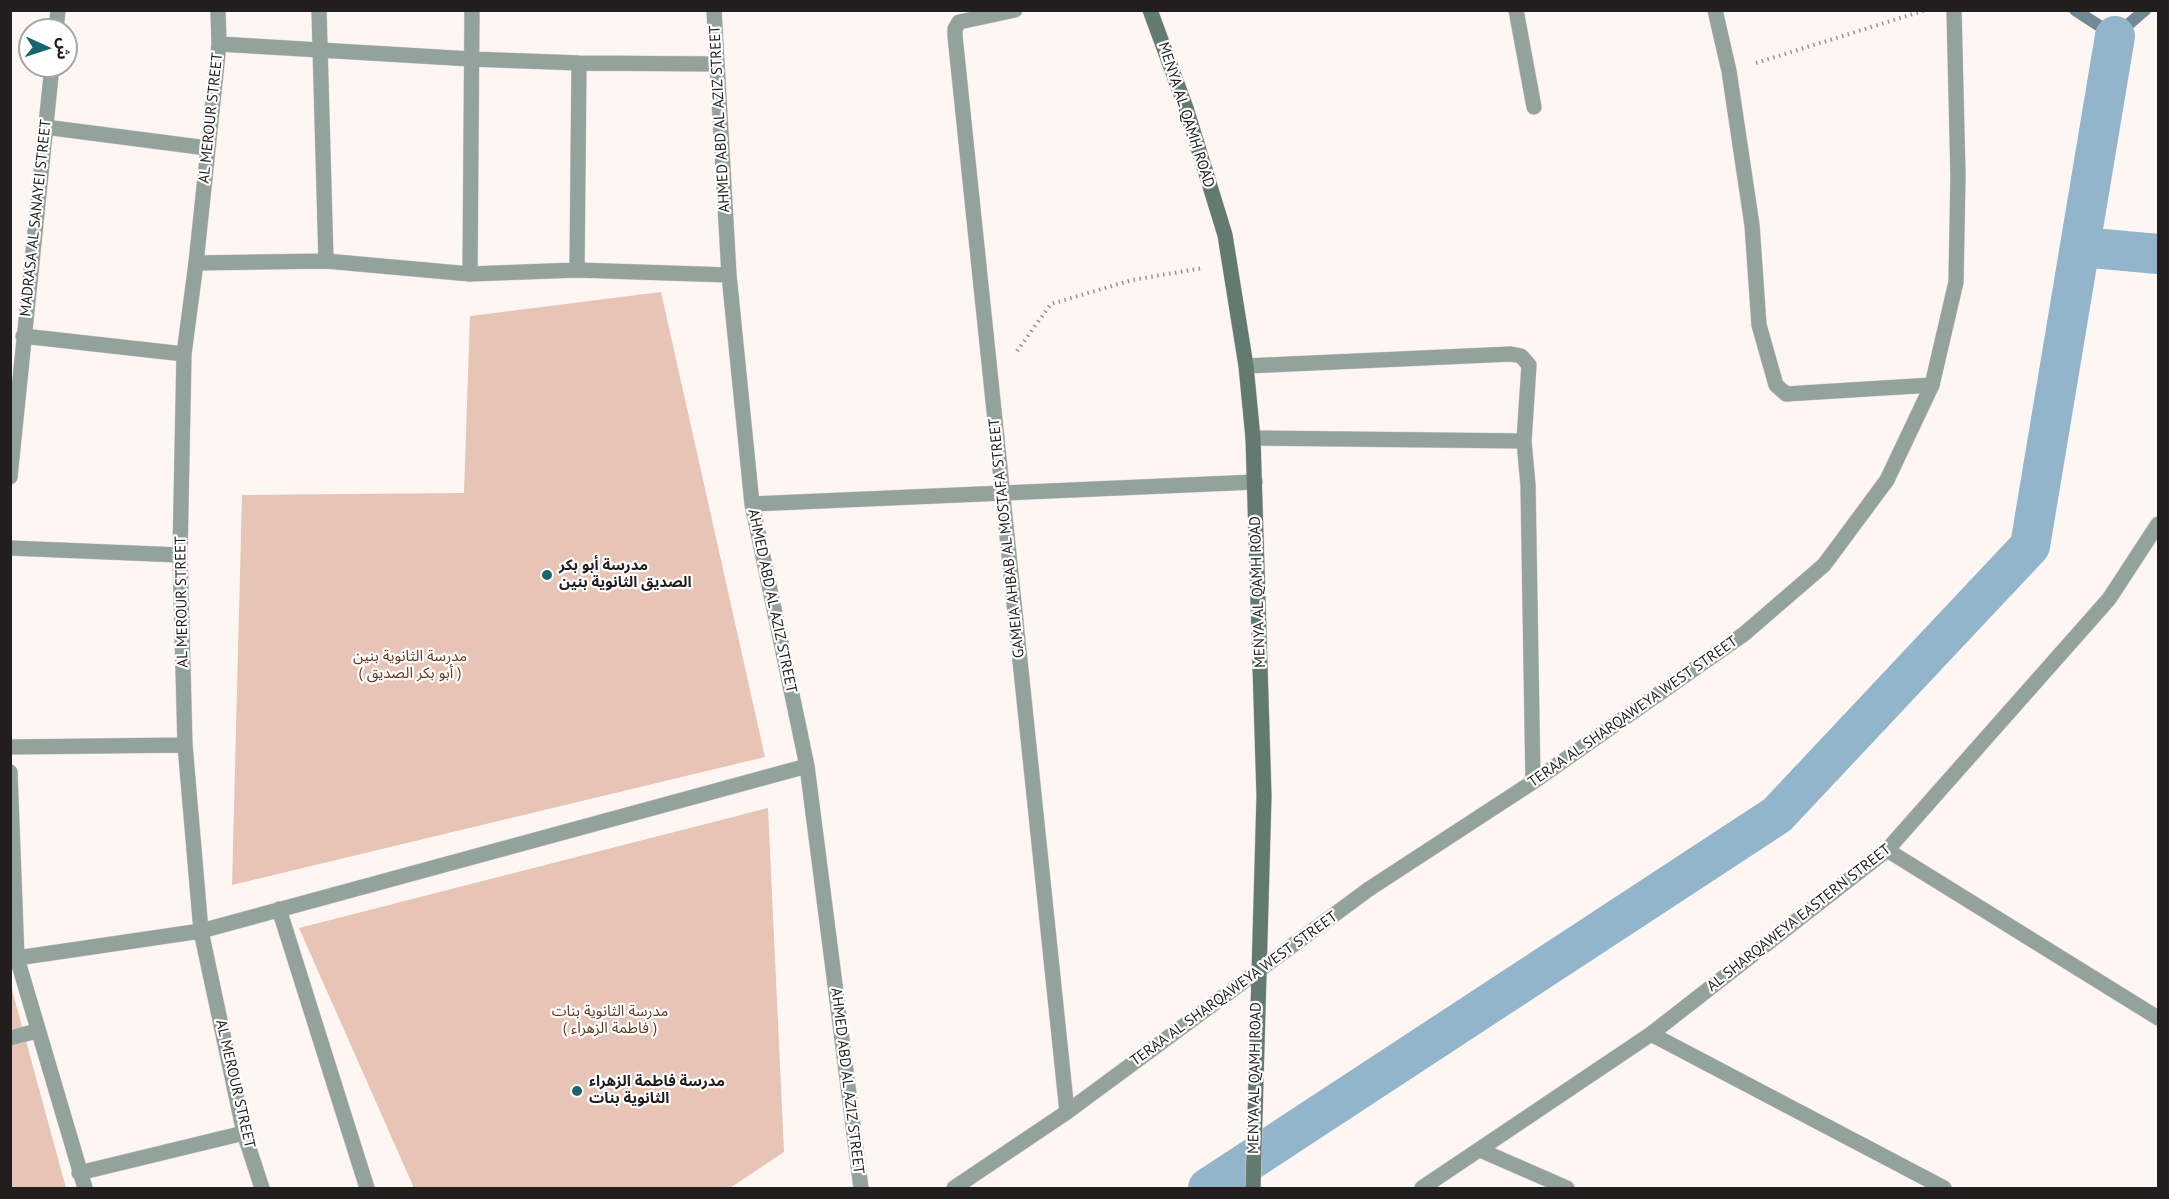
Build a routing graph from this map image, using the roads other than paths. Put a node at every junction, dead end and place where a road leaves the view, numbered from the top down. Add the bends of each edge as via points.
1 (218, 10) edge
2 (319, 10) edge
3 (472, 10) edge
4 (714, 10) edge
5 (1015, 10) edge
6 (1150, 10) edge
7 (1516, 10) edge
8 (1715, 10) edge
9 (1954, 10) edge
10 (219, 44) junction
11 (320, 51) junction
12 (471, 59) junction
13 (579, 63) junction
14 (717, 64) junction
15 (51, 78) edge
16 (1534, 107) dead end
17 (45, 127) junction
18 (207, 148) junction
19 (326, 261) junction
20 (196, 264) junction
21 (577, 270) junction
22 (470, 274) junction
23 (729, 275) junction
24 (19, 346) edge
25 (184, 354) junction
26 (1246, 366) junction
27 (1932, 385) junction
28 (1253, 438) junction
29 (1524, 441) junction
30 (10, 477) edge
31 (1255, 482) junction
32 (1002, 493) junction
33 (752, 504) junction
34 (2158, 524) edge
35 (10, 548) edge
36 (180, 555) junction
37 (185, 746) junction
38 (10, 747) edge
39 (807, 766) junction
40 (10, 772) edge
41 (1533, 782) junction
42 (1887, 850) junction
43 (279, 909) junction
44 (201, 931) junction
45 (17, 958) junction
46 (1258, 970) junction
47 (2158, 1018) edge
48 (37, 1031) junction
49 (1651, 1034) junction
50 (10, 1038) edge
51 (1067, 1112) junction
52 (244, 1134) junction
53 (1480, 1150) junction
54 (79, 1173) junction
55 (85, 1188) edge
56 (262, 1188) edge
57 (367, 1188) edge
58 (861, 1188) edge
59 (954, 1188) edge
60 (1253, 1188) edge
61 (1422, 1188) edge
62 (1567, 1188) edge
63 (1944, 1188) edge

1 - 10 street, AL MEROUR STREET
2 - 11 street
3 - 12 street
4 - 14 street, AHMED ABD AL AZIZ STREET
5 - 32 street, GAMEIA AHBAB AL MOSTAFA STREET via 966,19 955,29
6 - 26 main road, MENYA AL QAMH ROAD via 1225,235
7 - 16 street
8 - 27 street via 1729,71 1752,225 1759,325 1776,385 1786,394
9 - 27 street, TERAA AL SHARQAWEYA WEST STREET via 1956,282
10 - 11 street
10 - 18 street, AL MEROUR STREET
11 - 12 street
11 - 19 street
12 - 13 street
12 - 22 street
13 - 14 street
13 - 21 street
14 - 23 street, AHMED ABD AL AZIZ STREET
15 - 17 street, MADRASA AL SANAYEI STREET
17 - 18 street
17 - 24 street, MADRASA AL SANAYEI STREET
18 - 20 street, AL MEROUR STREET
19 - 20 street
19 - 22 street
20 - 25 street, AL MEROUR STREET
21 - 22 street
21 - 23 street
23 - 33 street, AHMED ABD AL AZIZ STREET
24 - 25 street
24 - 30 street, MADRASA AL SANAYEI STREET
25 - 36 street, AL MEROUR STREET
26 - 28 main road, MENYA AL QAMH ROAD
26 - 29 street via 1521,356 1529,365
27 - 41 street, TERAA AL SHARQAWEYA WEST STREET via 1887,480 1824,565 1744,634
28 - 29 street
28 - 31 main road, MENYA AL QAMH ROAD
29 - 41 street
31 - 32 street
31 - 46 main road, MENYA AL QAMH ROAD via 1264,796
32 - 33 street
32 - 51 street, GAMEIA AHBAB AL MOSTAFA STREET
33 - 39 street, AHMED ABD AL AZIZ STREET
34 - 42 street, AL SHARQAWEYA EASTERN STREET via 2109,599
35 - 36 street
36 - 37 street, AL MEROUR STREET
37 - 38 street
37 - 44 street, AL MEROUR STREET
39 - 43 street
39 - 58 street, AHMED ABD AL AZIZ STREET
40 - 45 street
41 - 46 street, TERAA AL SHARQAWEYA WEST STREET via 1369,890
42 - 47 street
42 - 49 street, AL SHARQAWEYA EASTERN STREET
43 - 44 street
43 - 57 street
44 - 45 street
44 - 52 street, AL MEROUR STREET
45 - 48 street
46 - 51 street, TERAA AL SHARQAWEYA WEST STREET
46 - 60 main road, MENYA AL QAMH ROAD
48 - 50 street
48 - 54 street
49 - 53 street, AL SHARQAWEYA EASTERN STREET
49 - 63 street
51 - 59 street, TERAA AL SHARQAWEYA WEST STREET
52 - 54 street
52 - 56 street, AL MEROUR STREET
53 - 61 street, AL SHARQAWEYA EASTERN STREET
53 - 62 street
54 - 55 street

